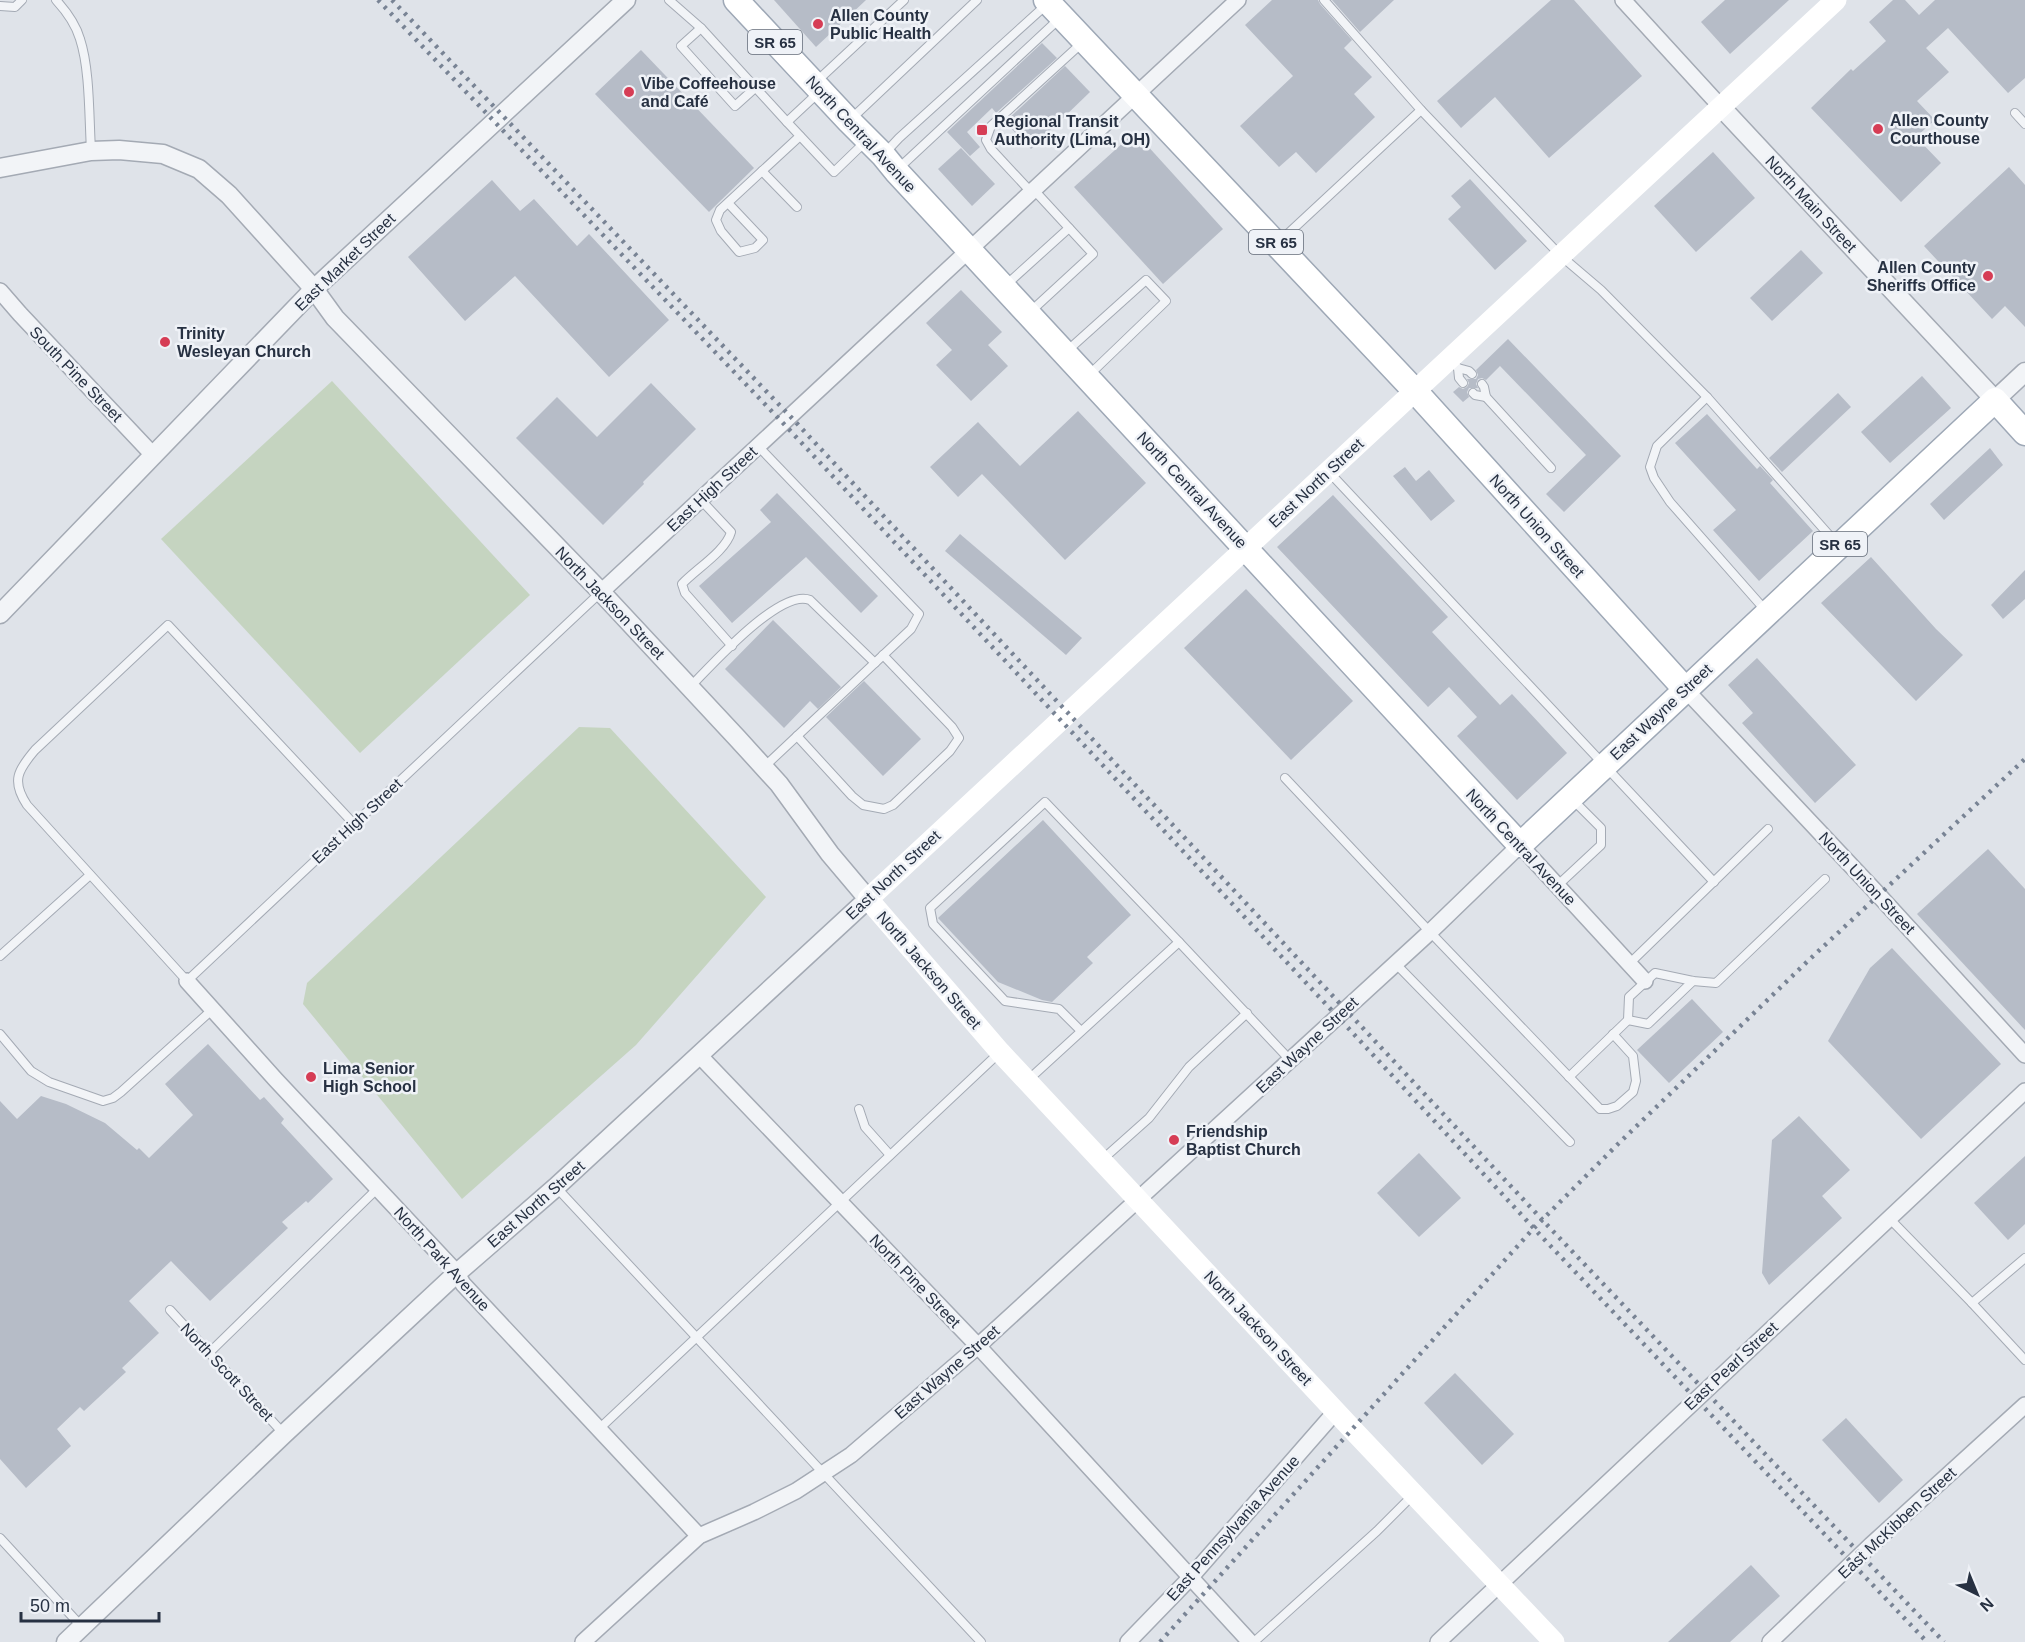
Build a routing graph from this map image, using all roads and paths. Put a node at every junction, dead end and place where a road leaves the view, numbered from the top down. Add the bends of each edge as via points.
1 (22, 0) edge
2 (56, 0) edge
3 (626, 0) edge
4 (669, 0) edge
5 (736, 0) edge
6 (904, 0) edge
7 (977, 0) edge
8 (1238, 0) edge
9 (1324, 0) edge
10 (1623, 0) edge
11 (1836, 0) edge
12 (0, 6) edge
13 (1052, 6) edge
14 (701, 28) junction
15 (1085, 41) junction
16 (818, 87) junction
17 (755, 88) junction
18 (1136, 94) junction
19 (1721, 107) junction
20 (1421, 110) junction
21 (2015, 113) dead end
22 (849, 121) junction
23 (787, 122) junction
24 (2025, 124) edge
25 (800, 136) junction
26 (91, 152) junction
27 (882, 155) junction
28 (0, 168) edge
29 (762, 171) junction
30 (1032, 191) junction
31 (728, 203) junction
32 (797, 207) dead end
33 (1070, 228) junction
34 (1277, 244) junction
35 (969, 250) junction
36 (1561, 256) junction
37 (1003, 288) junction
38 (314, 289) junction
39 (0, 291) edge
40 (1028, 314) junction
41 (1065, 353) junction
42 (1454, 364) junction
43 (2025, 372) edge
44 (1472, 374) dead end
45 (1087, 377) junction
46 (1463, 383) dead end
47 (1482, 384) dead end
48 (1415, 391) junction
49 (1473, 393) dead end
50 (1486, 397) junction
51 (1707, 397) junction
52 (1995, 400) junction
53 (2025, 433) edge
54 (758, 446) junction
55 (154, 456) junction
56 (1551, 468) dead end
57 (1328, 472) junction
58 (700, 500) junction
59 (1839, 545) junction
60 (1246, 548) junction
61 (601, 592) junction
62 (1767, 612) junction
63 (0, 614) edge
64 (732, 646) junction
65 (883, 655) junction
66 (875, 663) junction
67 (690, 687) junction
68 (1685, 689) junction
69 (797, 736) junction
70 (1604, 765) junction
71 (764, 767) junction
72 (1285, 778) dead end
73 (1570, 796) junction
74 (354, 824) junction
75 (1768, 829) dead end
76 (1520, 845) junction
77 (90, 874) junction
78 (1826, 879) dead end
79 (1714, 882) junction
80 (1557, 886) junction
81 (868, 898) junction
82 (1430, 932) junction
83 (1179, 942) junction
84 (0, 956) edge
85 (1395, 963) junction
86 (1629, 964) junction
87 (187, 981) junction
88 (1645, 981) junction
89 (1693, 981) junction
90 (213, 1009) junction
91 (1247, 1013) junction
92 (1628, 1020) junction
93 (1081, 1031) junction
94 (0, 1034) edge
95 (1613, 1034) junction
96 (1000, 1052) junction
97 (699, 1055) junction
98 (2025, 1055) edge
99 (1290, 1060) junction
100 (1569, 1077) junction
101 (1027, 1082) junction
102 (2025, 1091) edge
103 (859, 1109) dead end
104 (1570, 1142) dead end
105 (890, 1155) junction
106 (1101, 1161) junction
107 (556, 1187) junction
108 (378, 1188) junction
109 (1138, 1200) junction
110 (840, 1203) junction
111 (1889, 1218) junction
112 (2025, 1258) edge
113 (458, 1273) junction
114 (1972, 1303) junction
115 (170, 1310) dead end
116 (696, 1337) junction
117 (978, 1346) junction
118 (210, 1352) junction
119 (2025, 1360) edge
120 (2025, 1405) edge
121 (1336, 1411) junction
122 (600, 1428) junction
123 (284, 1434) junction
124 (824, 1473) junction
125 (1414, 1494) junction
126 (699, 1536) junction
127 (0, 1538) edge
128 (1190, 1578) junction
129 (1500, 1584) junction
130 (82, 1627) junction
131 (66, 1642) edge
132 (583, 1642) edge
133 (981, 1642) edge
134 (1128, 1642) edge
135 (1252, 1642) edge
136 (1438, 1642) edge
137 (1554, 1642) edge
138 (1770, 1642) edge

1 - 12 lane via 15,7
2 - 26 lane via 80,39
3 - 38 street, East Market Street
4 - 14 lane
5 - 16 main road, North Central Avenue / SR 65
6 - 16 lane
7 - 22 lane
8 - 18 street, East High Street
9 - 20 lane
10 - 19 street, North Main Street
11 - 19 main road, East North Street
13 - 15 main road, North Union Street / SR 65
13 - 27 lane
13 - 27 lane
14 - 17 lane
14 - 17 lane via 681,46 735,106
15 - 18 main road, North Union Street / SR 65
15 - 30 lane via 991,126 986,140
16 - 22 main road, North Central Avenue / SR 65
16 - 23 lane
17 - 23 lane
18 - 30 street, East High Street
18 - 34 main road, North Union Street / SR 65
19 - 36 main road, East North Street
19 - 52 street, North Main Street
20 - 34 lane
20 - 36 lane
21 - 24 lane
22 - 27 main road, North Central Avenue / SR 65
23 - 25 lane
25 - 27 lane via 834,172
25 - 29 lane
26 - 28 street, North Jackson Street
26 - 38 street, North Jackson Street via 163,154 199,170 229,195
27 - 35 main road, North Central Avenue / SR 65
29 - 31 lane
29 - 32 lane
30 - 33 lane
30 - 35 street, East High Street
31 - 31 lane via 716,220 721,231 739,252 755,248 763,240
33 - 37 lane
33 - 40 lane via 1094,254
34 - 48 main road, North Union Street / SR 65
35 - 37 main road, North Central Avenue / SR 65
35 - 54 street, East High Street
36 - 42 main road, East North Street
36 - 51 lane via 1601,290
37 - 40 main road, North Central Avenue / SR 65
38 - 55 street, East Market Street
38 - 61 street, North Jackson Street via 335,318
39 - 55 street, South Pine Street
40 - 41 main road, North Central Avenue / SR 65
41 - 45 main road, North Central Avenue / SR 65
41 - 45 lane via 1146,280 1166,301
42 - 44 lane
42 - 46 lane
42 - 48 main road, East North Street
43 - 52 street
45 - 60 main road, North Central Avenue / SR 65
47 - 50 lane
48 - 57 main road, East North Street
48 - 68 main road, North Union Street / SR 65
49 - 50 lane
50 - 56 lane
51 - 59 lane
51 - 62 lane via 1657,446 1650,467 1670,501
52 - 53 main road, North Main Street
52 - 59 main road, East Wayne Street / SR 65
54 - 58 street, East High Street
54 - 65 lane via 919,614 910,629
55 - 63 street, East Market Street
57 - 60 main road, East North Street
57 - 70 lane
58 - 61 street, East High Street
58 - 64 lane via 731,532 726,544 682,588
59 - 62 main road, East Wayne Street / SR 65
60 - 76 main road, North Central Avenue / SR 65
60 - 81 main road, East North Street
61 - 67 street, North Jackson Street
61 - 74 lane, East High Street
62 - 68 main road, East Wayne Street / SR 65
64 - 66 lane via 781,604 803,597
64 - 67 lane
65 - 66 lane
65 - 69 lane via 959,738 893,805 884,809 863,805
66 - 69 lane
67 - 71 street, North Jackson Street
68 - 70 main road, East Wayne Street / SR 65
68 - 98 street, North Union Street
69 - 71 lane
70 - 73 main road, East Wayne Street / SR 65
70 - 79 lane
71 - 81 street, North Jackson Street
72 - 82 lane
73 - 76 main road, East Wayne Street / SR 65
73 - 80 lane via 1601,828 1601,845
74 - 77 lane via 168,625 35,750 17,776 27,805
74 - 87 lane, East High Street
75 - 79 lane
76 - 80 street, North Central Avenue
76 - 82 street, East Wayne Street
77 - 84 lane
77 - 87 lane
78 - 89 lane via 1716,983
79 - 86 lane
80 - 86 street, North Central Avenue
81 - 96 main road, North Jackson Street
81 - 97 street, East North Street
82 - 85 street, East Wayne Street
82 - 100 lane
83 - 91 lane
83 - 93 lane
83 - 93 lane via 1046,802 930,908 933,924 1005,1001 1059,1009
85 - 99 street, East Wayne Street
85 - 104 lane
86 - 88 street, North Central Avenue
87 - 90 street, North Park Avenue
88 - 89 lane via 1655,973
88 - 92 lane via 1629,997
89 - 92 lane via 1648,1024
90 - 94 lane via 121,1092 104,1101 49,1082 31,1071
90 - 108 street, North Park Avenue
91 - 99 lane
91 - 106 lane via 1189,1067 1149,1118
92 - 95 lane
93 - 101 lane
95 - 100 lane
95 - 100 lane via 1633,1056 1636,1081 1632,1092 1617,1106 1600,1109
96 - 101 main road, North Jackson Street
96 - 105 lane
97 - 107 street, East North Street
97 - 110 street, North Pine Street
99 - 109 street, East Wayne Street
101 - 106 main road, North Jackson Street
102 - 111 street, East Pearl Street
103 - 105 lane via 865,1127
105 - 110 lane
106 - 109 main road, North Jackson Street
107 - 113 street, East North Street
107 - 116 lane
108 - 113 street, North Park Avenue
108 - 118 lane
109 - 117 street, East Wayne Street
109 - 121 main road, North Jackson Street
110 - 116 lane
110 - 117 street, North Pine Street
111 - 114 lane
111 - 129 street, East Pearl Street
112 - 114 lane
113 - 122 street, North Park Avenue via 463,1284
113 - 123 street, East North Street
114 - 119 lane
115 - 118 lane, North Scott Street
116 - 122 lane
116 - 124 lane
117 - 124 street, East Wayne Street via 851,1455
117 - 128 street, North Pine Street
118 - 123 lane, North Scott Street
120 - 138 street, East McKibben Street
121 - 125 main road, North Jackson Street
121 - 128 street, East Pennsylvania Avenue
122 - 126 street, North Park Avenue
123 - 130 street, East North Street
124 - 126 street, East Wayne Street via 796,1491
124 - 133 lane
125 - 129 main road, North Jackson Street
125 - 135 lane
126 - 132 street, East Wayne Street
127 - 130 lane
128 - 134 street, East Pennsylvania Avenue
128 - 135 street, North Pine Street
129 - 136 street, East Pearl Street
129 - 137 main road, North Jackson Street
130 - 131 street, East North Street

